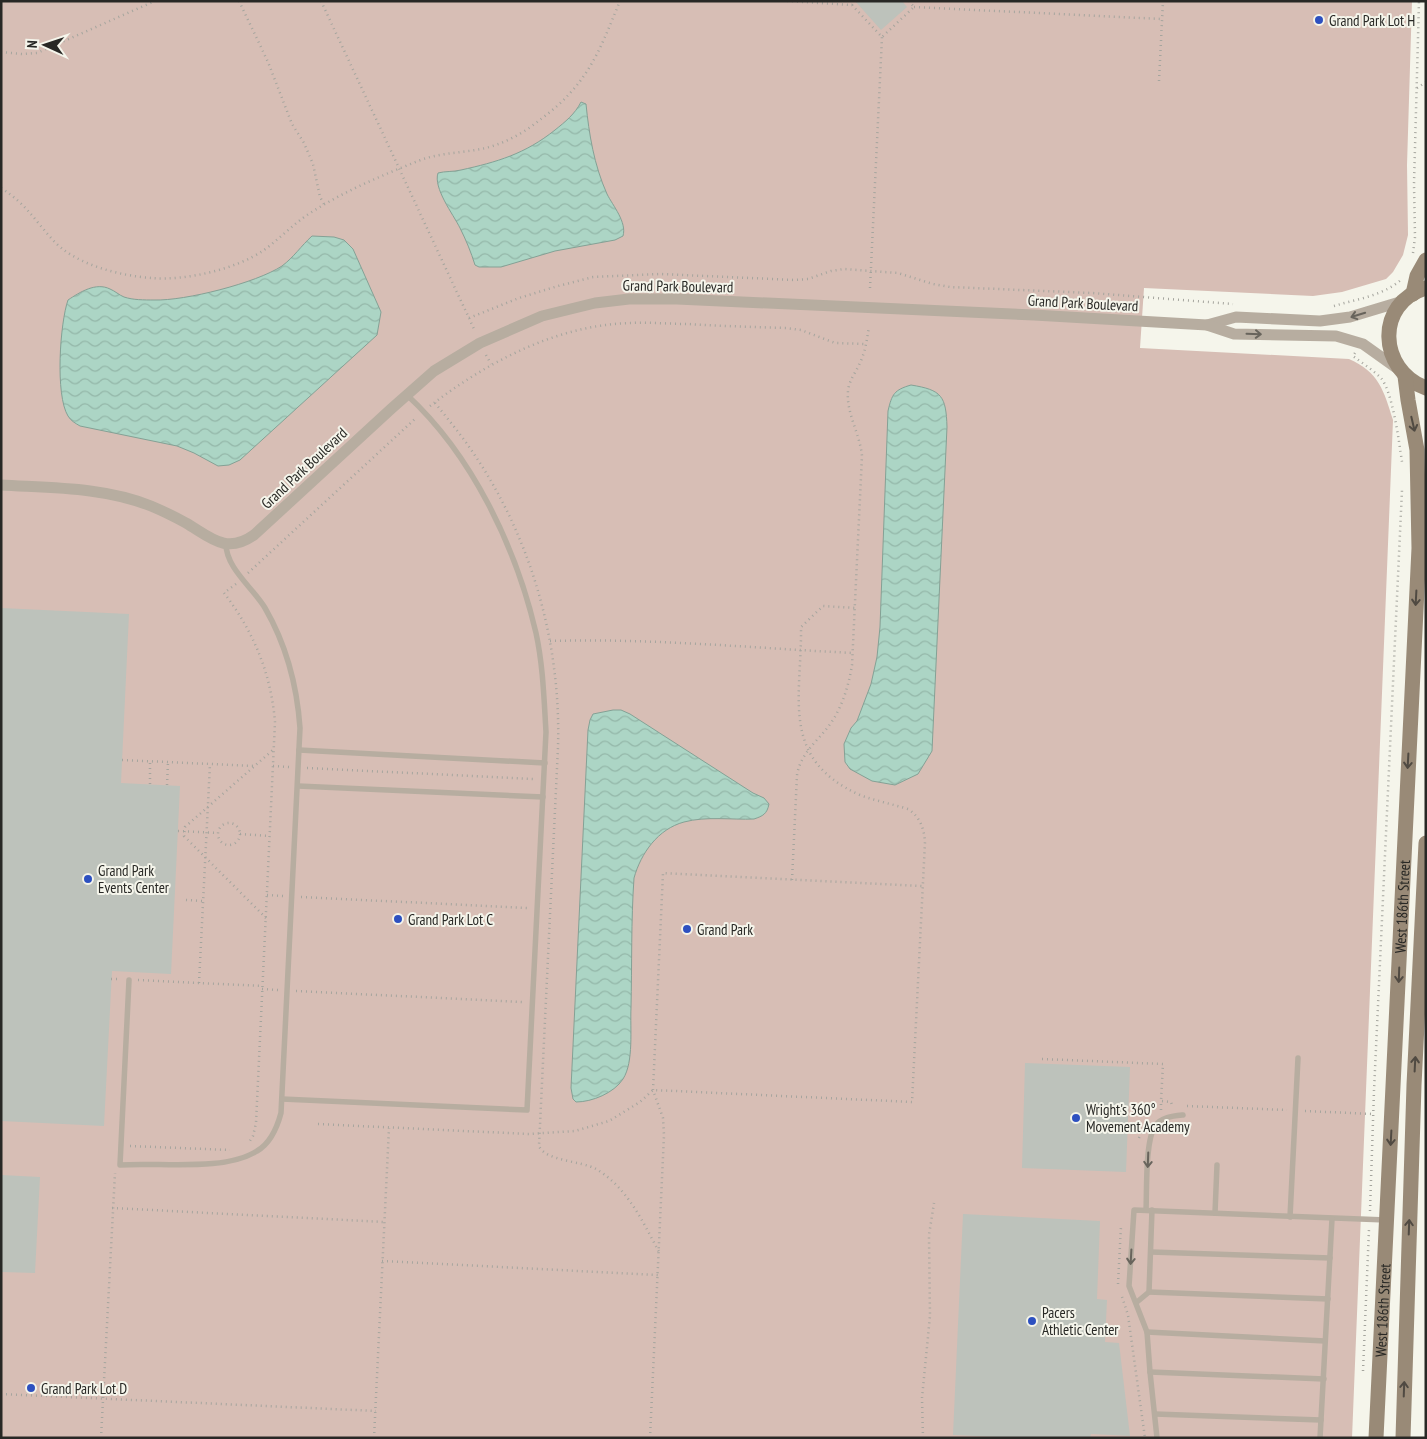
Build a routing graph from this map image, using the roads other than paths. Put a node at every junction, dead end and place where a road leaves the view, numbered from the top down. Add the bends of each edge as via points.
1 (1420, 256) edge
2 (1414, 294) edge
3 (1207, 325) junction
4 (1403, 374) junction
5 (1426, 388) edge
6 (406, 395) junction
7 (1, 485) edge
8 (226, 544) junction
9 (299, 750) junction
10 (545, 763) junction
11 (298, 786) junction
12 (543, 797) junction
13 (1426, 843) edge
14 (129, 980) road end
15 (1298, 1058) dead end
16 (282, 1099) junction
17 (1183, 1115) dead end
18 (1217, 1165) dead end
19 (1149, 1210) junction
20 (1215, 1213) junction
21 (1290, 1217) junction
22 (1332, 1219) junction
23 (1386, 1220) junction
24 (1151, 1252) junction
25 (1330, 1258) junction
26 (1149, 1292) junction
27 (1328, 1299) junction
28 (1137, 1302) junction
29 (1147, 1332) junction
30 (1325, 1341) junction
31 (1150, 1372) junction
32 (1324, 1379) junction
33 (1155, 1414) junction
34 (1321, 1420) junction
35 (1157, 1438) edge
36 (1320, 1438) edge
37 (1376, 1438) edge
38 (1403, 1438) edge

1 - 2 street
2 -> 3 street, Grand Park Boulevard via 1350,318 1320,321 1236,317
2 - 4 street, West 186th Street via 1393,316 1389,335 1391,355
3 -> 4 street, Grand Park Boulevard via 1234,334 1336,336 1363,344
3 - 6 street, Grand Park Boulevard via 629,299 595,303 542,316 480,343 434,371
4 - 5 street
4 -> 23 street, West 186th Street via 1417,450 1419,548
6 - 8 street, Grand Park Boulevard via 254,535 237,544
6 - 10 lane via 424,411 452,446 499,526 520,579 536,635 541,669
7 - 8 street via 92,491 130,498
8 - 9 lane via 228,559 264,607 291,666 298,702
9 - 10 lane
9 - 11 lane
10 - 12 lane
11 - 12 lane
11 - 16 lane
12 - 16 lane via 527,1110
38 -> 13 street, West 186th Street via 1414,1085
14 - 16 lane via 120,1165 203,1164 239,1159 257,1151 272,1136
15 - 21 lane
17 -> 19 lane via 1165,1118 1155,1126 1149,1142
18 - 20 lane
19 - 20 lane
19 - 24 lane
19 -> 28 lane via 1134,1210 1129,1286
20 - 21 lane
21 - 22 lane
22 - 23 lane
22 - 25 lane
23 - 37 street, West 186th Street
24 - 25 lane
24 - 26 lane
25 - 27 lane
26 - 27 lane
26 - 28 lane
27 - 30 lane
28 - 29 lane
29 - 30 lane
29 - 31 lane
30 - 32 lane
31 - 32 lane
31 - 33 lane
32 - 34 lane
33 - 34 lane
33 - 35 lane
34 - 36 lane

